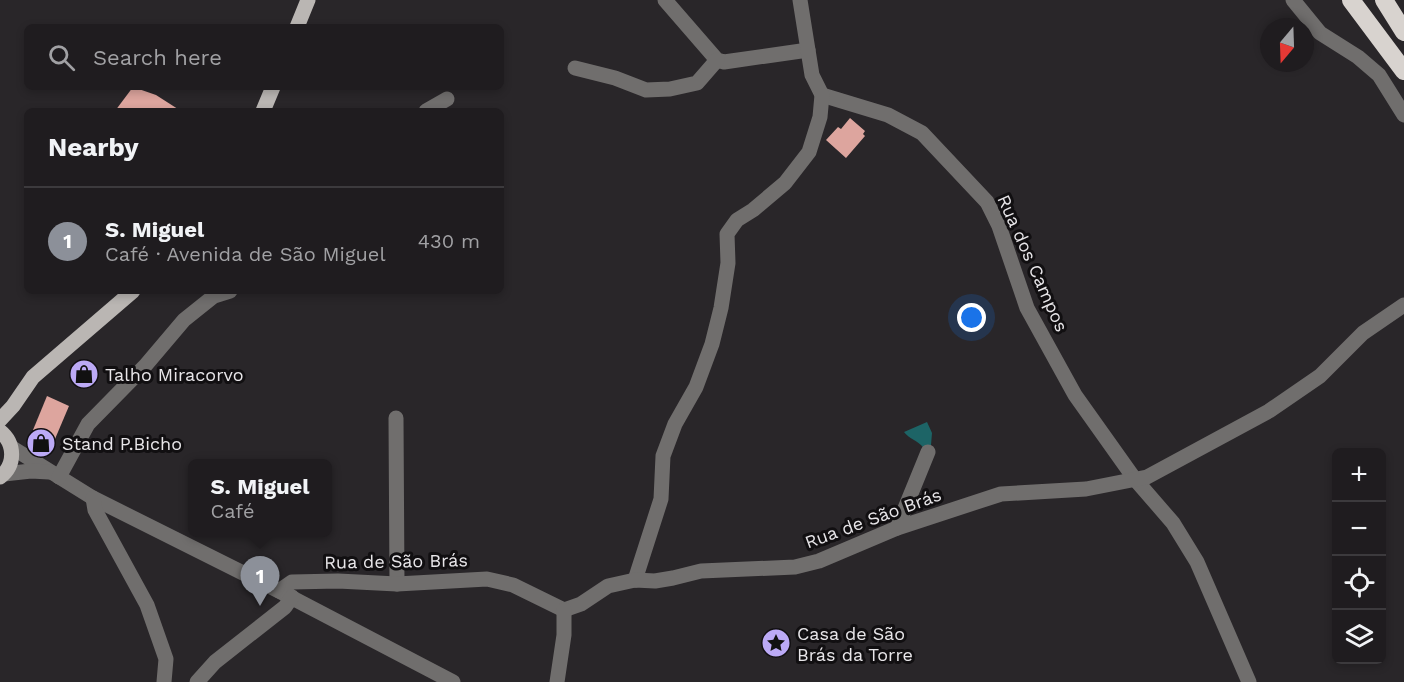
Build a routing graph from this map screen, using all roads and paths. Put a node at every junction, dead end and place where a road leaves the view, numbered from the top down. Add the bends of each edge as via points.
1 (308, 0) edge
2 (666, 0) edge
3 (800, 0) edge
4 (1293, 0) edge
5 (1351, 0) edge
6 (1359, 0) edge
7 (1384, 0) edge
8 (298, 24) edge
9 (1374, 28) junction
10 (1404, 32) edge
11 (808, 50) junction
12 (717, 60) junction
13 (575, 68) dead end
14 (1404, 71) edge
15 (272, 90) edge
16 (822, 95) junction
17 (447, 99) dead end
18 (264, 108) edge
19 (431, 108) edge
20 (1404, 115) edge
21 (130, 294) edge
22 (220, 294) edge
23 (1404, 305) edge
24 (24, 390) junction
25 (396, 418) dead end
26 (0, 420) edge
27 (7, 440) edge
28 (928, 452) dead end
29 (55, 475) junction
30 (2, 476) edge
31 (1134, 478) junction
32 (93, 498) junction
33 (897, 528) junction
34 (635, 580) junction
35 (397, 584) junction
36 (285, 594) junction
37 (564, 610) junction
38 (164, 682) edge
39 (197, 682) edge
40 (453, 682) edge
41 (557, 682) edge
42 (1249, 682) edge

1 - 8 main road
2 - 12 street
3 - 11 street
4 - 20 street via 1320,33 1378,75
5 - 9 highway
6 - 9 highway
7 - 10 highway
9 - 14 highway
11 - 12 street
11 - 16 street via 812,75
12 - 13 street via 697,83 670,89 646,90
15 - 18 main road
16 - 31 street, Rua dos Campos via 888,115 922,133 987,202 1027,308 1075,395
16 - 34 street via 809,152 785,183 737,220 727,234 728,263 712,344 663,456 661,500
17 - 19 street
21 - 24 main road via 33,377
22 - 29 street via 184,320 88,424
23 - 31 street, Rua de São Brás via 1363,333 1320,376 1269,411 1164,469
24 - 26 main road
24 - 27 main road
25 - 35 street
27 - 29 street
27 - 30 main road via 12,457
28 - 33 street
29 - 30 street via 31,471
29 - 32 street
31 - 33 street, Rua de São Brás via 1086,489 1001,494
31 - 42 street, Rua dos Campos via 1173,523 1197,562
32 - 36 street
32 - 38 street via 95,510 147,605 166,659
33 - 34 street, Rua de São Brás via 795,567 701,571 655,581
34 - 37 street, Rua de São Brás via 608,586
35 - 36 street, Rua de São Brás via 292,582
35 - 37 street, Rua de São Brás via 487,579 513,585
36 - 39 street via 285,608 215,662
36 - 40 street
37 - 41 street

